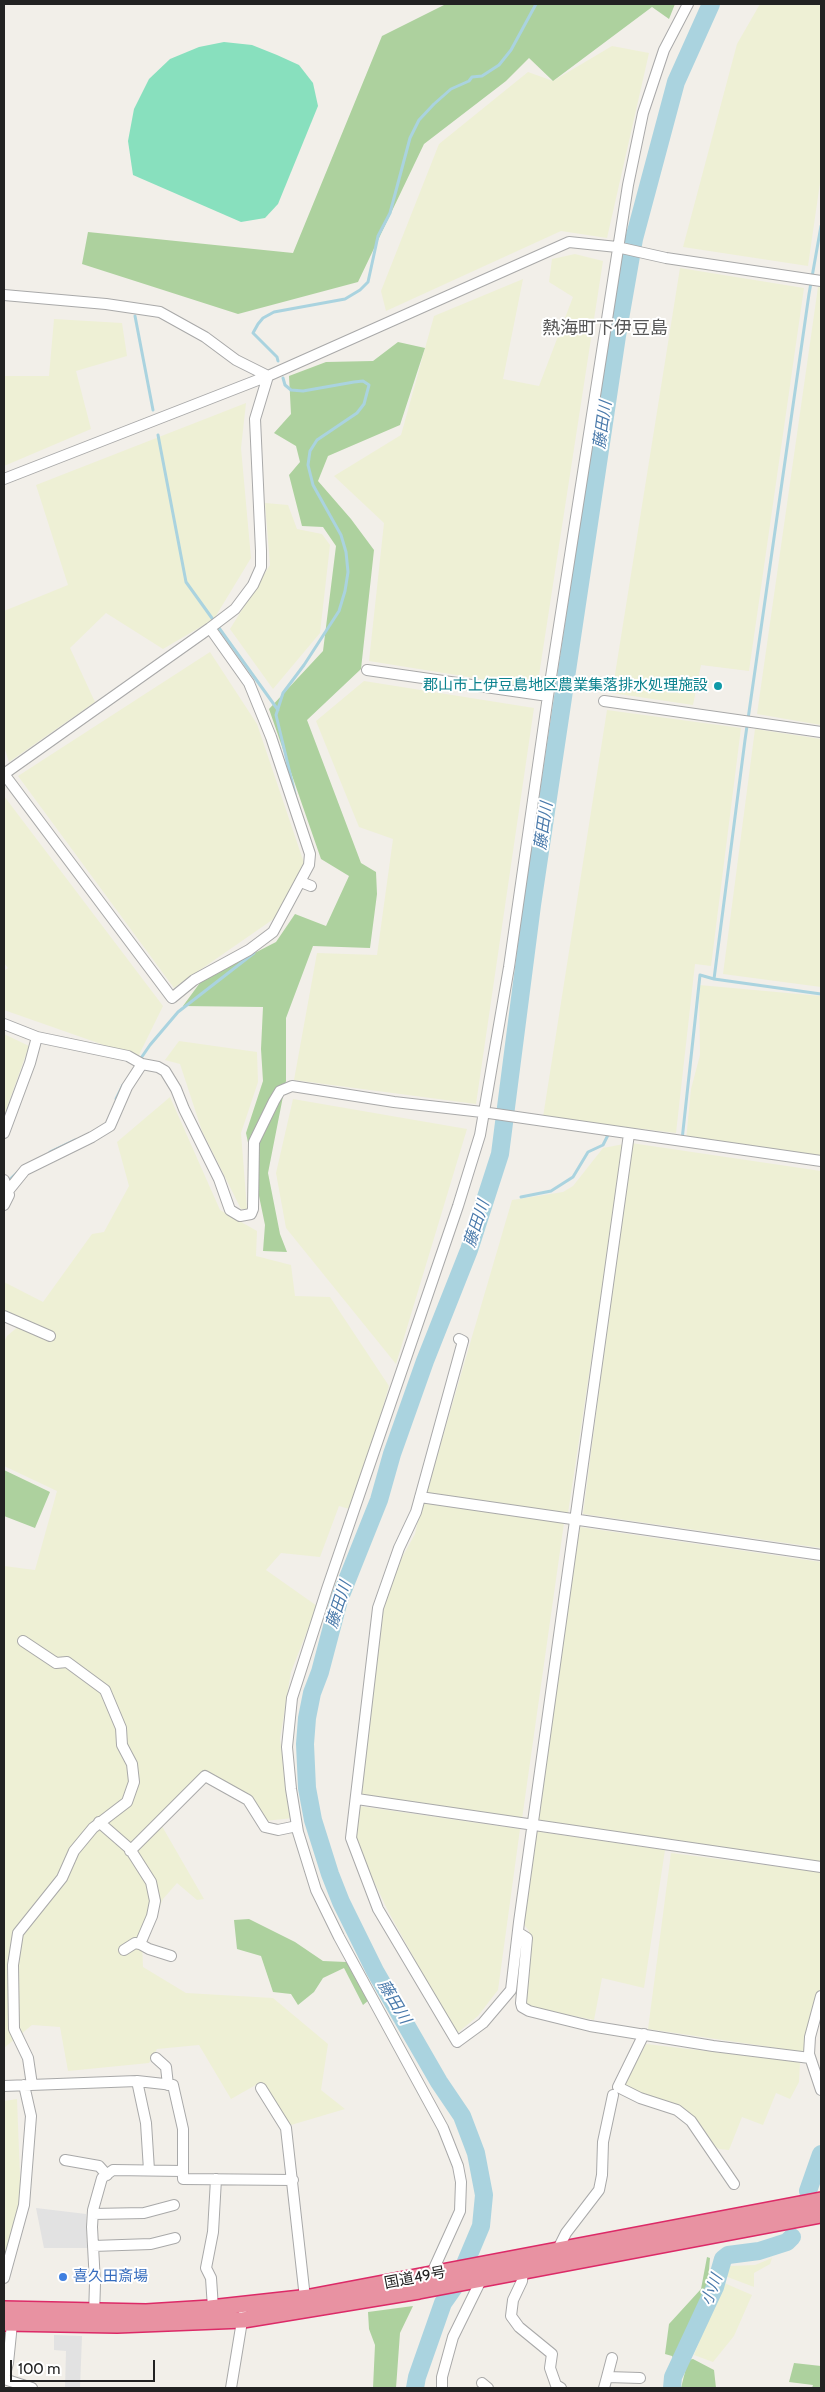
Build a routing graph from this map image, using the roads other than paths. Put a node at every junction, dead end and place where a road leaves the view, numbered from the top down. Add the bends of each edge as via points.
1 (688, 4) edge
2 (617, 247) junction
3 (821, 281) edge
4 (4, 295) edge
5 (268, 376) junction
6 (4, 479) edge
7 (210, 628) junction
8 (367, 670) dead end
9 (548, 696) junction
10 (604, 701) dead end
11 (821, 732) edge
12 (4, 774) edge
13 (4, 1024) edge
14 (37, 1037) junction
15 (142, 1064) junction
16 (482, 1112) junction
17 (4, 1133) edge
18 (629, 1134) junction
19 (821, 1161) edge
20 (4, 1180) edge
21 (8, 1191) junction
22 (4, 1205) edge
23 (4, 1316) edge
24 (50, 1336) dead end
25 (459, 1339) dead end
26 (420, 1497) junction
27 (576, 1520) junction
28 (821, 1555) edge
29 (23, 1641) dead end
30 (357, 1799) junction
31 (99, 1822) junction
32 (532, 1825) junction
33 (297, 1826) junction
34 (130, 1851) junction
35 (821, 1867) edge
36 (519, 1933) junction
37 (140, 1944) junction
38 (124, 1950) dead end
39 (171, 1956) dead end
40 (821, 1996) edge
41 (644, 2034) junction
42 (156, 2058) dead end
43 (810, 2058) junction
44 (137, 2081) junction
45 (28, 2085) junction
46 (168, 2085) junction
47 (4, 2086) edge
48 (261, 2088) dead end
49 (821, 2090) edge
50 (613, 2095) dead end
51 (65, 2160) dead end
52 (148, 2170) junction
53 (183, 2171) junction
54 (107, 2175) junction
55 (216, 2179) junction
56 (292, 2180) junction
57 (734, 2184) dead end
58 (821, 2200) edge
59 (174, 2205) dead end
60 (93, 2214) junction
61 (821, 2214) edge
62 (175, 2238) dead end
63 (93, 2246) junction
64 (557, 2251) junction
65 (523, 2271) junction
66 (481, 2274) junction
67 (4, 2278) edge
68 (431, 2280) junction
69 (305, 2298) junction
70 (244, 2304) junction
71 (213, 2308) junction
72 (4, 2309) edge
73 (94, 2319) junction
74 (244, 2320) junction
75 (8, 2324) edge
76 (612, 2358) dead end
77 (607, 2377) junction
78 (640, 2378) dead end
79 (8, 2382) edge
80 (32, 2388) edge
81 (231, 2388) edge
82 (442, 2388) edge
83 (561, 2388) edge
84 (604, 2388) edge

1 - 2 street via 664,50 644,113 634,149
2 - 3 street via 666,258
2 - 5 street via 569,242
2 - 9 street
4 - 5 street via 160,312 205,337 236,360
5 - 6 street
5 - 7 street via 255,419 261,566 253,585 235,609
7 - 12 street
7 - 12 street via 249,682 310,854 306,884 273,932 249,950 194,980 172,998
8 - 9 street
9 - 16 street via 509,967
10 - 11 street
13 - 14 street
14 - 15 street via 119,1054
14 - 17 street
15 - 16 street via 158,1067 168,1076 219,1179 230,1210 240,1216 251,1214 253,1209 254,1142 280,1091 292,1086
15 - 21 street via 127,1087 110,1126 25,1170
16 - 18 street
16 - 33 street via 480,1135 458,1206 292,1698 287,1747
18 - 19 street
18 - 27 street
20 - 21 street
21 - 22 street
23 - 24 street
25 - 26 street via 463,1341
26 - 27 street
26 - 30 street via 378,1608
27 - 28 street
27 - 32 street
29 - 31 street via 56,1663 67,1662 105,1690 114,1709 121,1728 122,1745 132,1764 134,1782 127,1802
30 - 32 street
30 - 36 street via 351,1838 378,1909 457,2042 483,2023 511,1990
31 - 34 street
31 - 45 street via 74,1851 62,1878 18,1933 13,1964 14,2029 28,2058
32 - 35 street
32 - 36 street
33 - 34 street via 278,1830 265,1827 248,1800 205,1776
33 - 68 street via 316,1890 443,2128 458,2166 460,2211
34 - 37 street via 155,1893 152,1916
36 - 41 street via 527,1938 522,2008 590,2026
37 - 38 street via 135,1943
37 - 39 street
40 - 43 street via 810,2037
41 - 43 street
41 - 57 street via 618,2087 677,2110 691,2121
42 - 46 street via 166,2066
43 - 49 street
44 - 45 street
44 - 46 street
44 - 52 street via 146,2123
45 - 47 street
45 - 67 street via 31,2116 24,2206
46 - 53 street via 173,2085 183,2129
48 - 56 street via 286,2128
50 - 64 street via 603,2142 599,2190 566,2233
51 - 54 street via 99,2166
52 - 53 street
52 - 54 street via 113,2170
53 - 55 street via 184,2179
54 - 60 street via 102,2178
55 - 56 street
55 - 71 street via 206,2268 211,2278
56 - 69 street
58 - 64 highway, 国道49号
59 - 60 street via 144,2213
60 - 63 street
61 - 65 highway, 国道49号
62 - 63 street via 151,2244
63 - 73 street
64 - 66 highway, 国道49号
65 - 66 highway, 国道49号
65 - 83 street via 511,2316 519,2328 552,2354 550,2368 556,2385
66 - 68 highway, 国道49号
66 - 82 street via 453,2337
68 - 69 highway, 国道49号
68 - 74 highway, 国道49号
69 - 70 highway, 国道49号
70 - 71 highway, 国道49号
70 - 74 street
71 - 73 highway, 国道49号
72 - 73 highway, 国道49号
73 - 74 highway, 国道49号
73 - 75 highway, 国道49号
74 - 81 street
75 - 79 street
76 - 77 street
77 - 78 street
77 - 84 street
79 - 80 street

